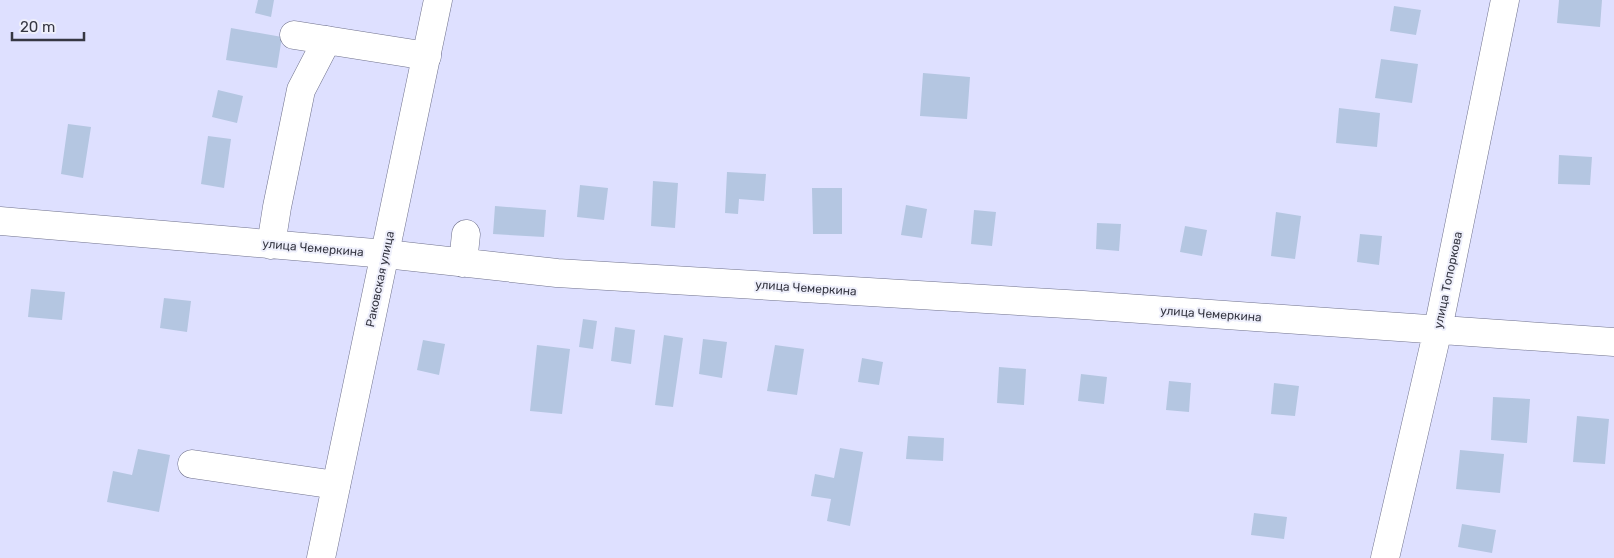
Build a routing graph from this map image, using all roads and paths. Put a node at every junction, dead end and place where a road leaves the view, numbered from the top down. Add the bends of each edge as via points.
1 (438, 0) edge
2 (1505, 0) edge
3 (294, 35) dead end
4 (327, 40) junction
5 (427, 56) junction
6 (0, 221) edge
7 (466, 234) dead end
8 (271, 244) junction
9 (386, 254) junction
10 (463, 263) junction
11 (1438, 329) junction
12 (1614, 342) edge
13 (192, 464) dead end
14 (336, 485) junction
15 (321, 558) edge
16 (1385, 558) edge

1 - 5 street, Раковская улица
2 - 11 street, улица Топоркова
3 - 4 street
4 - 5 street
4 - 8 street via 301,90
5 - 9 street, Раковская улица
6 - 8 street, улица Чемеркина
7 - 10 street
8 - 9 street, улица Чемеркина
9 - 10 street, улица Чемеркина
9 - 14 street, Раковская улица
10 - 11 street, улица Чемеркина via 558,273
11 - 12 street, улица Чемеркина
11 - 16 street, улица Топоркова
13 - 14 street
14 - 15 street, Раковская улица

